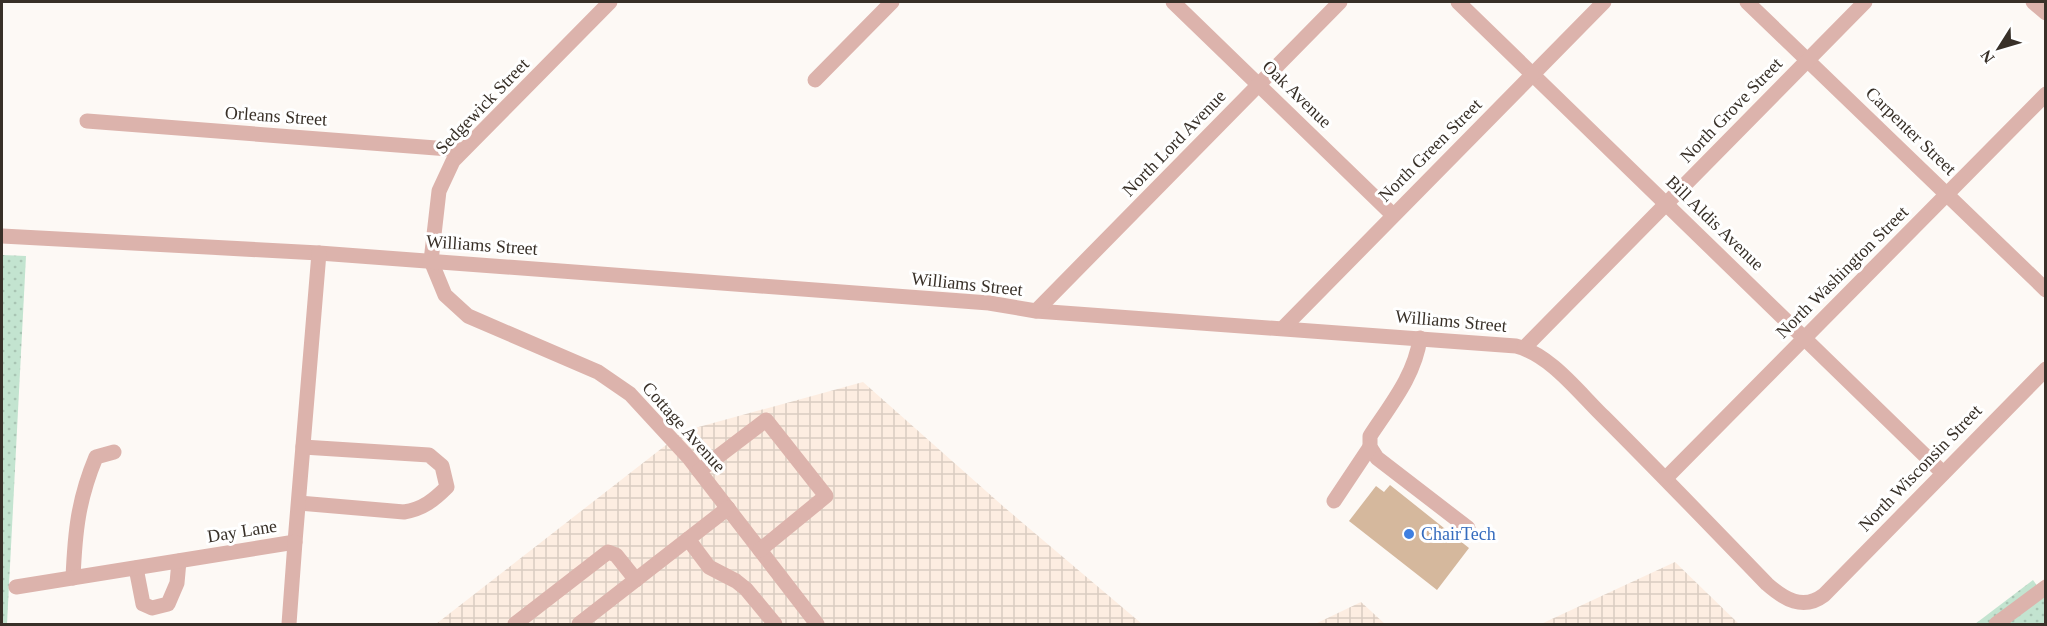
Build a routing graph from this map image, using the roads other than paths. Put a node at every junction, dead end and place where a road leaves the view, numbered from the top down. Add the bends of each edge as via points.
1 (610, 2) edge
2 (892, 2) edge
3 (1173, 2) edge
4 (1340, 2) edge
5 (1458, 2) edge
6 (1604, 2) edge
7 (1747, 2) edge
8 (1865, 2) edge
9 (2034, 2) edge
10 (2046, 13) edge
11 (1808, 59) junction
12 (1533, 74) junction
13 (815, 80) dead end
14 (1259, 84) junction
15 (2046, 94) edge
16 (87, 121) dead end
17 (462, 150) junction
18 (1948, 194) junction
19 (1666, 203) junction
20 (1393, 214) junction
21 (2, 236) edge
22 (319, 253) junction
23 (431, 261) junction
24 (2046, 291) edge
25 (1036, 311) junction
26 (1284, 327) junction
27 (1805, 337) junction
28 (1420, 338) junction
29 (1524, 348) junction
30 (2046, 369) edge
31 (303, 447) junction
32 (1370, 447) junction
33 (114, 452) dead end
34 (699, 471) junction
35 (1943, 473) junction
36 (1666, 478) junction
37 (1334, 501) dead end
38 (298, 503) junction
39 (728, 508) junction
40 (1468, 528) dead end
41 (688, 539) junction
42 (295, 542) junction
43 (760, 550) junction
44 (179, 561) junction
45 (136, 568) junction
46 (73, 578) junction
47 (636, 580) junction
48 (16, 587) dead end
49 (2046, 587) edge
50 (1824, 595) joint
51 (289, 624) edge
52 (515, 624) edge
53 (579, 624) edge
54 (775, 624) edge
55 (817, 624) edge
56 (1996, 624) edge

1 - 17 street, Sedgewick Street
2 - 13 street
3 - 14 street, Oak Avenue
4 - 14 street, North Lord Avenue
5 - 12 street, Bill Aldis Avenue
6 - 12 street, North Green Street
7 - 11 street, Carpenter Street
8 - 11 street, North Grove Street
9 - 10 street
11 - 18 street, Carpenter Street
11 - 19 street, North Grove Street
12 - 19 street, Bill Aldis Avenue
12 - 20 street, North Green Street
14 - 20 street, Oak Avenue
14 - 25 street, North Lord Avenue
15 - 18 street, North Washington Street
16 - 17 street, Orleans Street
17 - 23 street, Sedgewick Street via 440,186
18 - 24 street, Carpenter Street
18 - 27 street, North Washington Street
19 - 27 street, Bill Aldis Avenue
19 - 29 street, North Grove Street
20 - 26 street, North Green Street
21 - 22 street, Williams Street
22 - 23 street, Williams Street
22 - 31 street, Day Lane
23 - 25 street, Williams Street via 989,303
23 - 34 street, Cottage Avenue via 445,295 468,316 597,372 637,402
25 - 26 street, Williams Street
26 - 28 street, Williams Street
27 - 35 street, Bill Aldis Avenue
27 - 36 street, North Washington Street
28 - 29 street, Williams Street
28 - 32 street via 1413,367 1370,436
29 - 36 street, Williams Street via 1555,370
30 - 35 street, North Wisconsin Street
31 - 38 street, Day Lane
31 - 38 street via 429,455 442,466 447,487 434,501 404,513
32 - 37 street
32 - 40 street via 1377,458
33 - 46 street via 96,458 87,480 75,526
34 - 39 street, Cottage Avenue
34 - 43 street via 766,420 826,496
35 - 50 street, North Wisconsin Street
36 - 50 street, Williams Street via 1783,597 1806,603
38 - 42 street, Day Lane
39 - 41 street
39 - 43 street, Cottage Avenue
41 - 47 street
41 - 54 street via 709,567 736,580
42 - 44 street, Day Lane
42 - 51 street
43 - 55 street, Cottage Avenue
44 - 45 street, Day Lane
44 - 45 street via 177,583 168,604 152,608 143,604
45 - 46 street, Day Lane
46 - 48 street, Day Lane
47 - 52 street via 616,555 608,552
47 - 53 street
49 - 56 street

